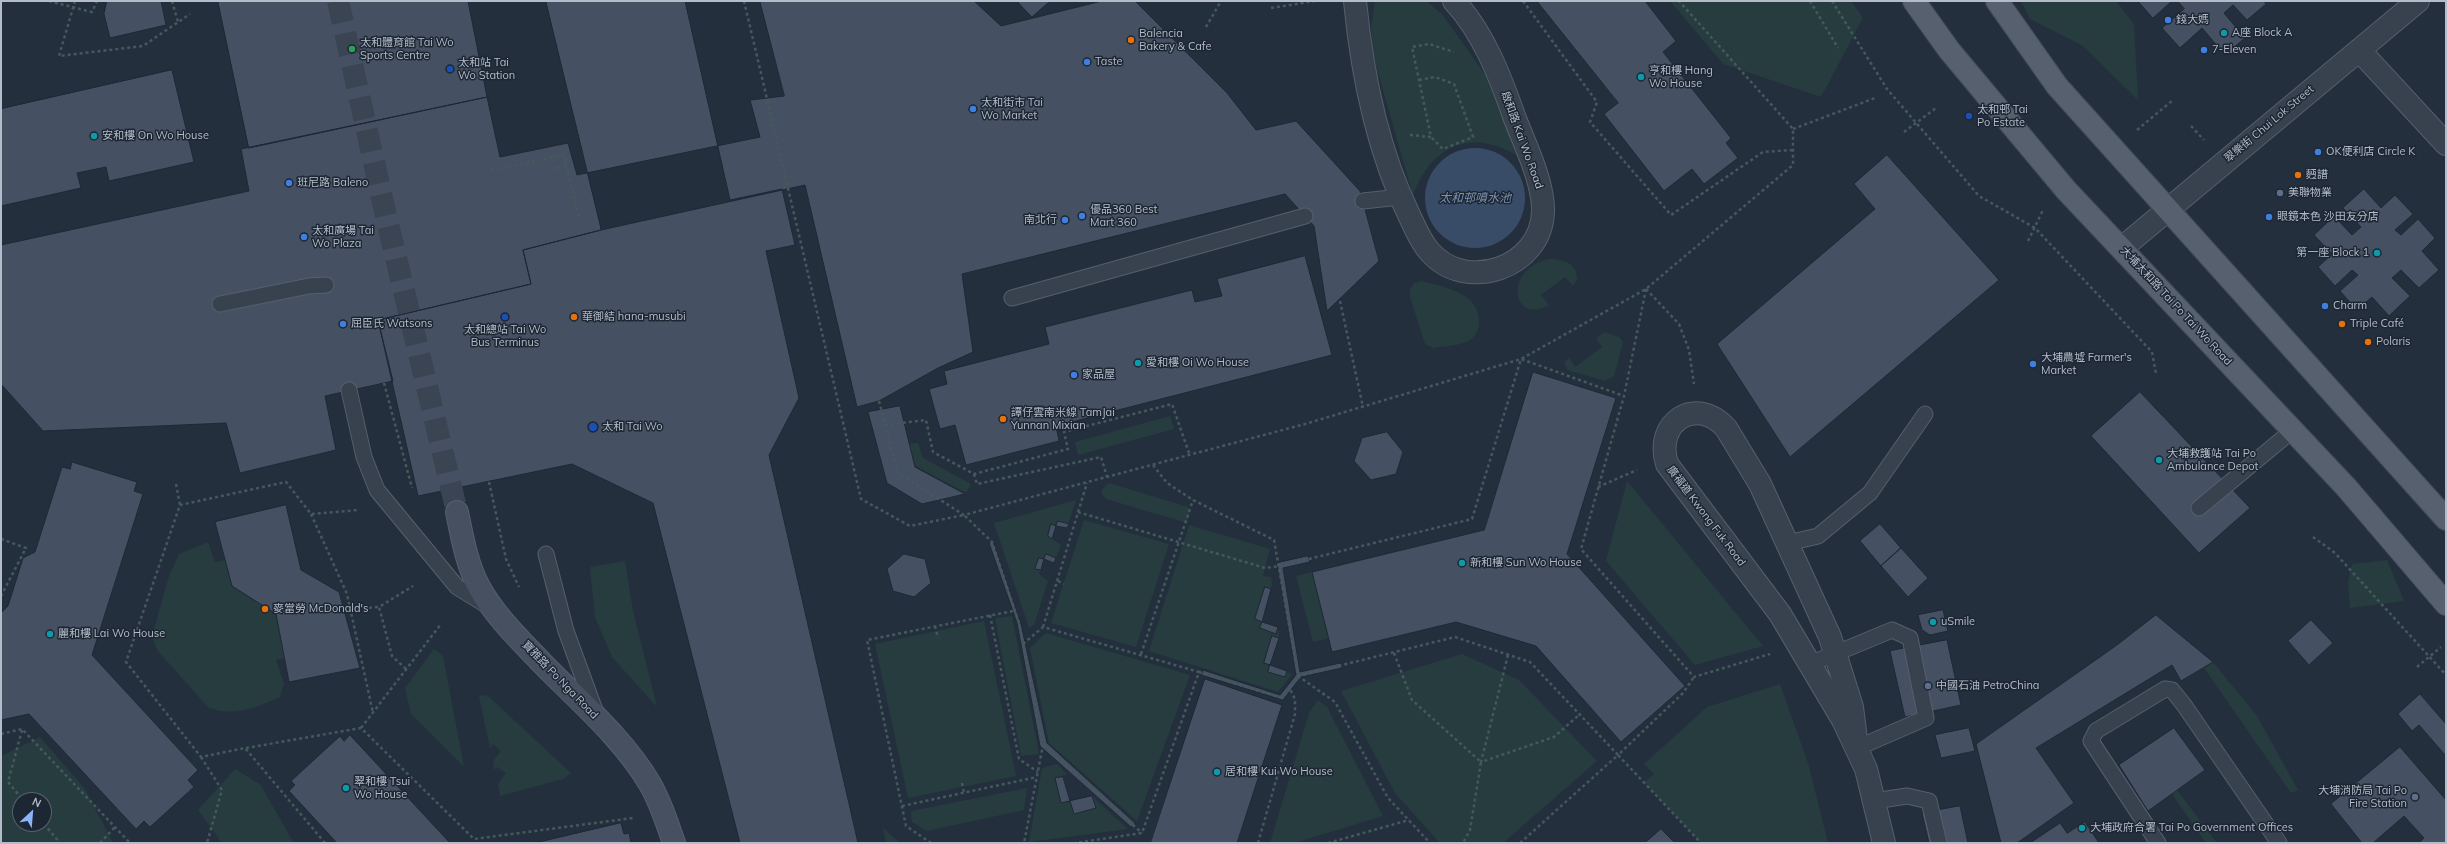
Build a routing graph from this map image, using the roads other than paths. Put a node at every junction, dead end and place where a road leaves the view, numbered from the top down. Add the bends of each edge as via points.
1 (1355, 1) edge
2 (1454, 1) edge
3 (1914, 1) edge
4 (1997, 1) edge
5 (2418, 1) edge
6 (2359, 50) junction
7 (2446, 144) edge
8 (1400, 198) junction
9 (1363, 201) dead end
10 (2168, 210) junction
11 (1305, 216) dead end
12 (2122, 248) junction
13 (326, 286) dead end
14 (1012, 298) dead end
15 (220, 304) dead end
16 (349, 390) dead end
17 (1925, 414) dead end
18 (2293, 430) junction
19 (2199, 508) dead end
20 (457, 512) tunnel mouth
21 (2446, 518) edge
22 (1788, 543) junction
23 (546, 554) dead end
24 (2446, 604) edge
25 (494, 610) junction
26 (1836, 653) junction
27 (1810, 664) junction
28 (599, 721) junction
29 (1857, 748) junction
30 (1874, 801) junction
31 (674, 843) edge
32 (1884, 843) edge
33 (1939, 843) edge
34 (2158, 843) edge
35 (2279, 843) edge

1 - 8 street, 啟和路 Kai Wo Road via 1360,56 1378,131
2 - 8 street, 啟和路 Kai Wo Road via 1466,14 1487,50 1510,103 1543,195 1544,213 1538,234 1526,252 1510,265 1486,272 1464,272 1443,263 1429,252
3 - 12 main road, 大埔太和路 Tai Po Tai Wo Road via 1949,50 2066,190
4 - 10 main road via 2057,86
5 - 6 street, 翠樂街 Chui Lok Street
6 - 7 street
6 - 10 street, 翠樂街 Chui Lok Street
8 - 9 lane
10 - 12 street, 翠樂街 Chui Lok Street
10 - 21 main road
11 - 14 lane
12 - 18 main road, 大埔太和路 Tai Po Tai Wo Road
13 - 15 lane via 309,286
16 - 25 lane via 364,457 377,490 457,587
17 - 22 lane via 1870,493 1818,536
18 - 19 lane
18 - 24 main road, 大埔太和路 Tai Po Tai Wo Road
20 - 25 street, 寶雅路 Po Nga Road via 464,549 477,581
22 - 26 street, 廣福道 Kwong Fuk Road
22 - 27 street, 廣福道 Kwong Fuk Road via 1760,484 1719,420 1706,414 1695,413 1687,415 1670,427 1663,443 1667,464 1780,614
23 - 28 lane via 566,631
25 - 28 street, 寶雅路 Po Nga Road
26 - 27 lane
26 - 29 street, 廣福道 Kwong Fuk Road via 1852,707
26 - 29 lane via 1892,630 1910,638 1926,718
27 - 29 street, 廣福道 Kwong Fuk Road
28 - 31 street, 寶雅路 Po Nga Road via 650,783
29 - 30 street, 廣福道 Kwong Fuk Road
30 - 32 street, 廣福道 Kwong Fuk Road
30 - 33 lane via 1907,796 1929,801
34 - 35 lane via 2091,741 2096,731 2165,689 2172,690 2184,705

